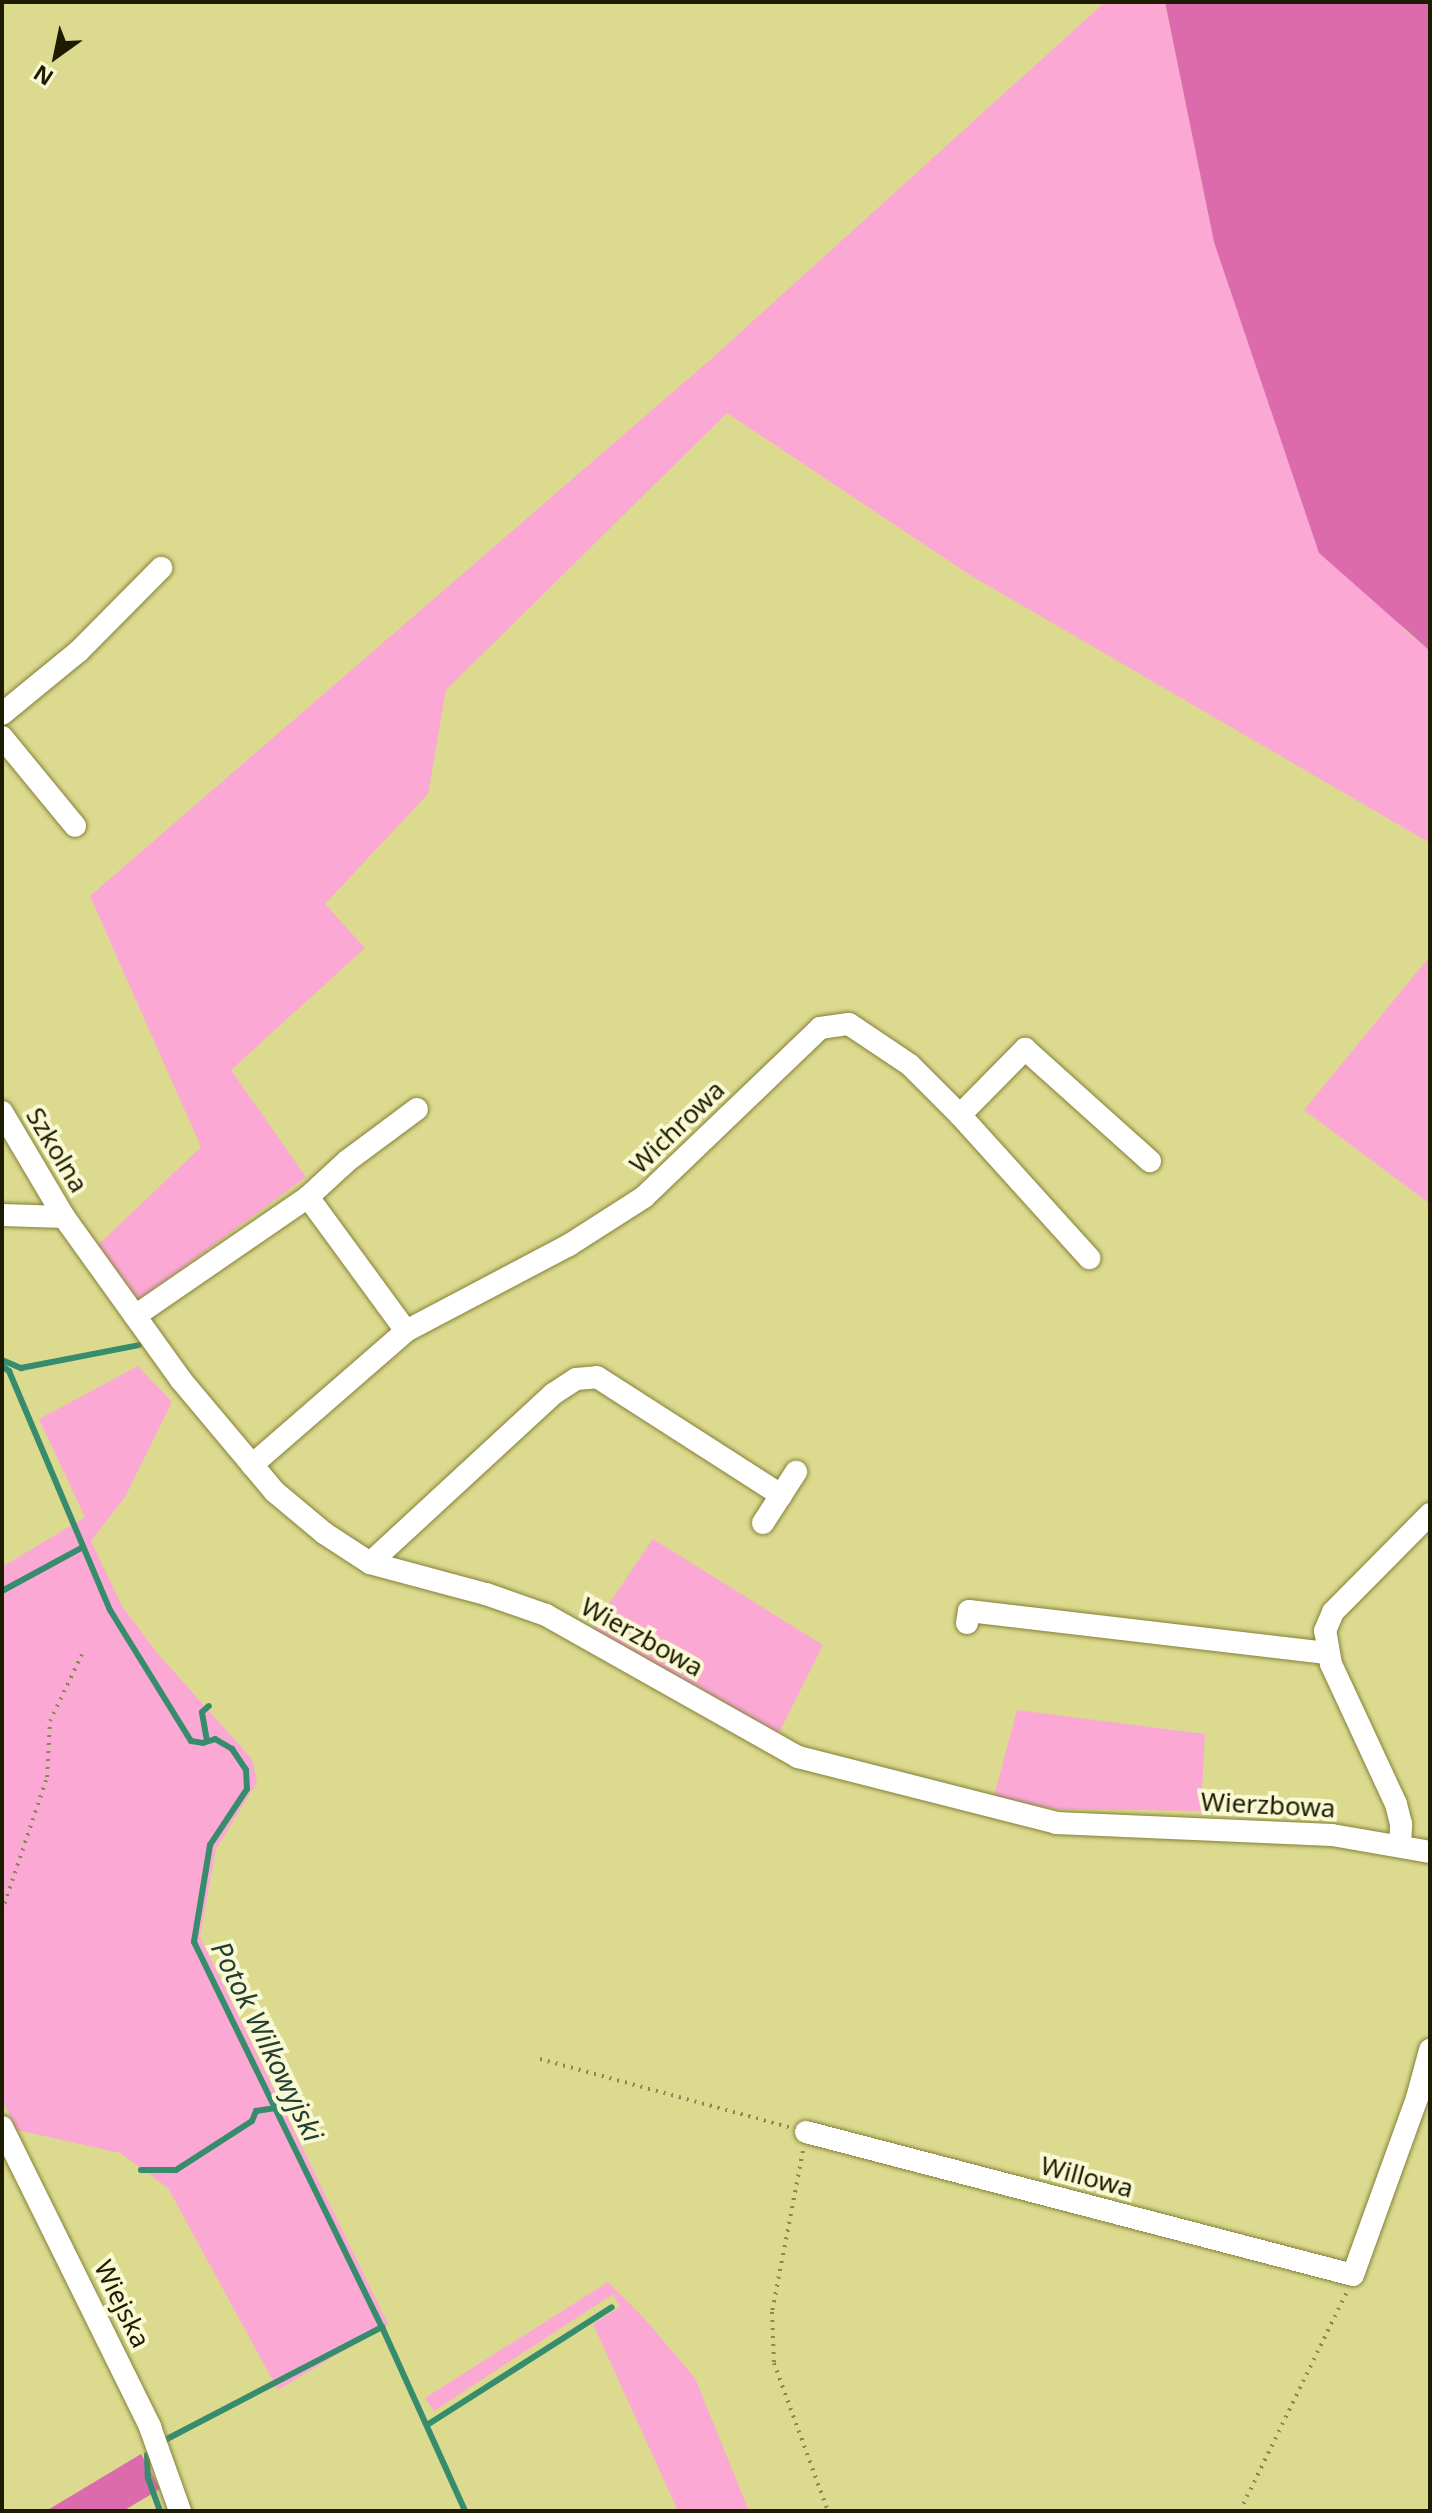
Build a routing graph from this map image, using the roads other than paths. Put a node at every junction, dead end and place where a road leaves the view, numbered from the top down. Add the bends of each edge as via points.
1 (161, 568) dead end
2 (4, 708) edge
3 (2, 737) edge
4 (75, 826) dead end
5 (417, 1109) dead end
6 (2, 1112) edge
7 (960, 1115) junction
8 (1150, 1161) dead end
9 (308, 1197) junction
10 (2, 1215) edge
11 (64, 1217) junction
12 (1089, 1258) dead end
13 (135, 1316) junction
14 (406, 1331) junction
15 (252, 1465) junction
16 (796, 1472) dead end
17 (781, 1495) junction
18 (1430, 1514) edge
19 (763, 1523) dead end
20 (370, 1563) junction
21 (967, 1623) dead end
22 (1327, 1653) junction
23 (1400, 1846) junction
24 (1430, 1852) edge
25 (1430, 2050) edge
26 (2, 2127) edge
27 (806, 2132) road end
28 (180, 2511) edge

1 - 2 street via 79,651
3 - 4 street
5 - 9 street
6 - 11 street, Szkolna
7 - 8 street via 1025,1049
7 - 12 street, Wichrowa
7 - 14 street, Wichrowa via 910,1065 849,1024 820,1028 644,1197 569,1245
9 - 13 street
9 - 14 street
10 - 11 street
11 - 13 street, Wierzbowa
13 - 15 street, Wierzbowa
14 - 15 street, Wichrowa
15 - 20 street, Wierzbowa via 324,1533
16 - 17 street
17 - 19 street
17 - 20 street via 597,1377 576,1379 553,1394
18 - 22 street via 1333,1612 1325,1631
20 - 23 street, Wierzbowa via 546,1615 798,1757 1056,1823 1332,1835
21 - 22 street via 969,1611
22 - 23 street via 1396,1804
23 - 24 street, Wierzbowa
25 - 27 street, Willowa via 1353,2275
26 - 28 street, Wiejska via 150,2427

